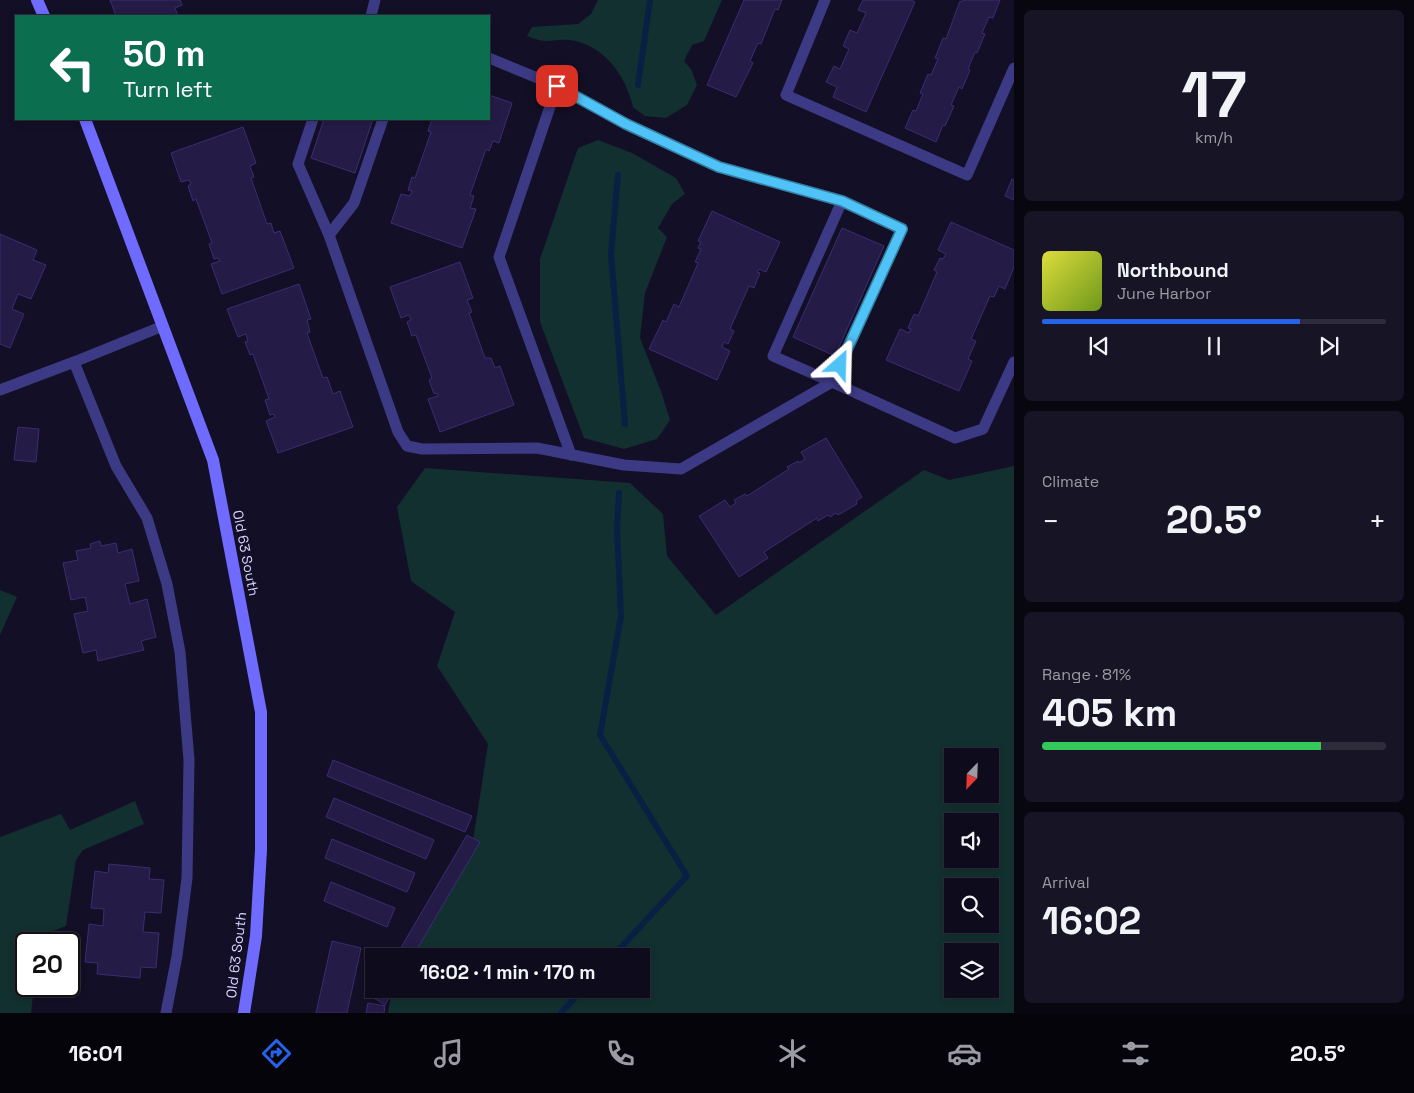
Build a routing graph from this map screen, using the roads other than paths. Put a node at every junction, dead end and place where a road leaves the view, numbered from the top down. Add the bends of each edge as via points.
1 (37, 0) edge
2 (374, 0) edge
3 (825, 0) edge
4 (44, 15) edge
5 (371, 15) edge
6 (490, 58) edge
7 (1014, 68) edge
8 (557, 86) junction
9 (85, 120) edge
10 (313, 120) edge
11 (383, 120) edge
12 (842, 201) junction
13 (329, 235) junction
14 (163, 326) junction
15 (74, 362) junction
16 (1014, 362) edge
17 (832, 382) junction
18 (0, 390) edge
19 (571, 455) junction
20 (166, 1013) edge
21 (244, 1013) edge

1 - 4 main road
2 - 5 lane
3 - 7 lane via 786,95 967,175
6 - 8 lane
8 - 12 lane via 626,124 719,167
8 - 19 lane via 499,257
9 - 14 main road, Old 63 South
10 - 13 lane via 298,164
11 - 13 lane via 354,203
12 - 17 lane via 773,356
12 - 17 lane via 902,229
13 - 19 lane via 398,432 407,446 422,449 537,448
14 - 15 lane
14 - 21 main road, Old 63 South via 213,460 261,712 261,850 256,936
15 - 18 lane
15 - 20 lane via 116,466 147,518 167,584 180,652 189,760 187,878
16 - 17 lane via 983,429 955,438
17 - 19 lane via 680,469 624,465

